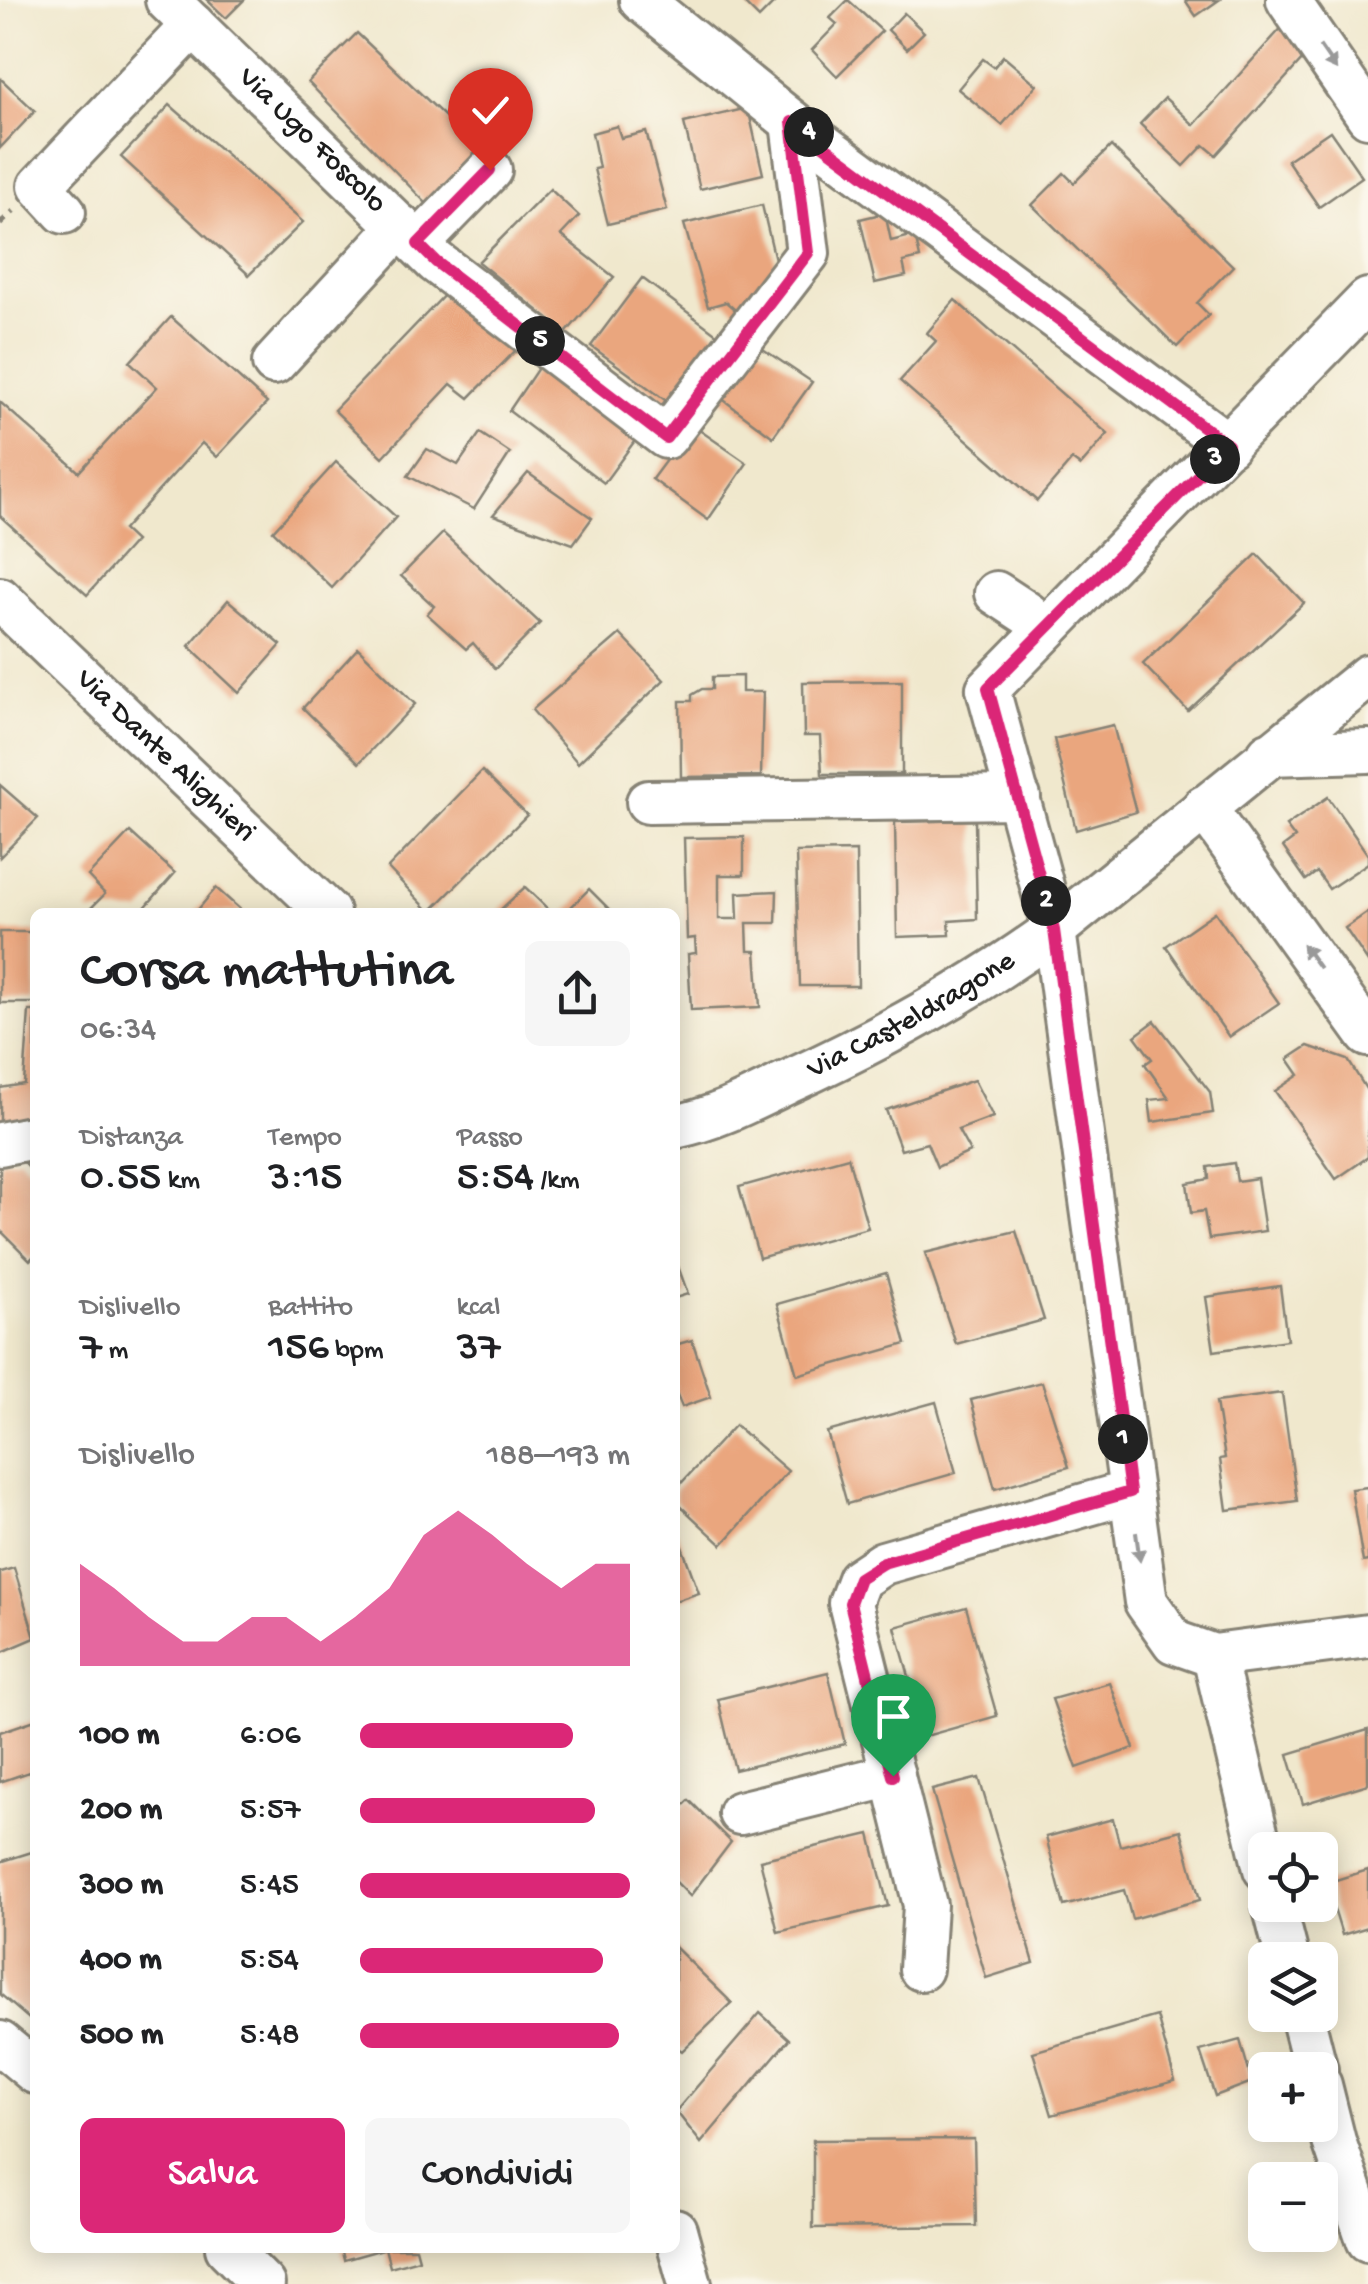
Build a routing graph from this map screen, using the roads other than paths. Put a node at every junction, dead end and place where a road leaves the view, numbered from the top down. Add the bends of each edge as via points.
1 (641, 0) edge
2 (1288, 0) edge
3 (180, 12) edge
4 (1368, 116) edge
5 (792, 122) junction
6 (490, 170) dead end
7 (64, 212) dead end
8 (409, 235) junction
9 (1368, 300) edge
10 (274, 363) dead end
11 (1228, 445) junction
12 (0, 599) edge
13 (1368, 676) edge
14 (1368, 751) edge
15 (1269, 754) junction
16 (1019, 797) junction
17 (648, 802) dead end
18 (1204, 807) junction
19 (324, 908) edge
20 (1054, 930) junction
21 (1368, 1036) edge
22 (680, 1127) edge
23 (30, 1139) edge
24 (0, 1144) edge
25 (1130, 1492) junction
26 (1368, 1636) edge
27 (1214, 1656) junction
28 (893, 1776) junction
29 (740, 1814) dead end
30 (1256, 1832) edge
31 (921, 1969) dead end
32 (0, 2043) edge
33 (30, 2068) edge
34 (1338, 2115) edge
35 (1351, 2136) edge
36 (1368, 2240) edge
37 (680, 2248) edge
38 (232, 2253) edge
39 (263, 2284) edge
40 (690, 2284) edge

1 - 5 street
2 -> 4 street
3 - 7 street, Via Ugo Foscolo via 40,186
3 - 8 street, Via Ugo Foscolo
5 - 8 street, Via Ugo Foscolo via 808,253 666,438
5 - 11 street
6 - 8 street
8 - 10 street
9 - 11 street
11 - 16 street via 988,688
12 - 19 street, Via Dante Alighieri
13 - 15 street, Via Casteldragone
14 - 15 street
15 - 18 street, Via Casteldragone
16 - 17 street
16 - 20 street
18 - 20 street, Via Casteldragone
21 -> 18 street
20 - 22 street, Via Casteldragone via 968,989 844,1057
20 - 25 street
23 - 24 street
25 -> 27 street via 1146,1602 1174,1642
25 - 28 street via 883,1563 859,1578 850,1603
26 - 27 street
27 - 30 street
28 - 29 street
28 - 31 street via 925,1905
32 - 33 street
34 - 35 street
35 - 36 street
37 - 40 street
38 - 39 street

